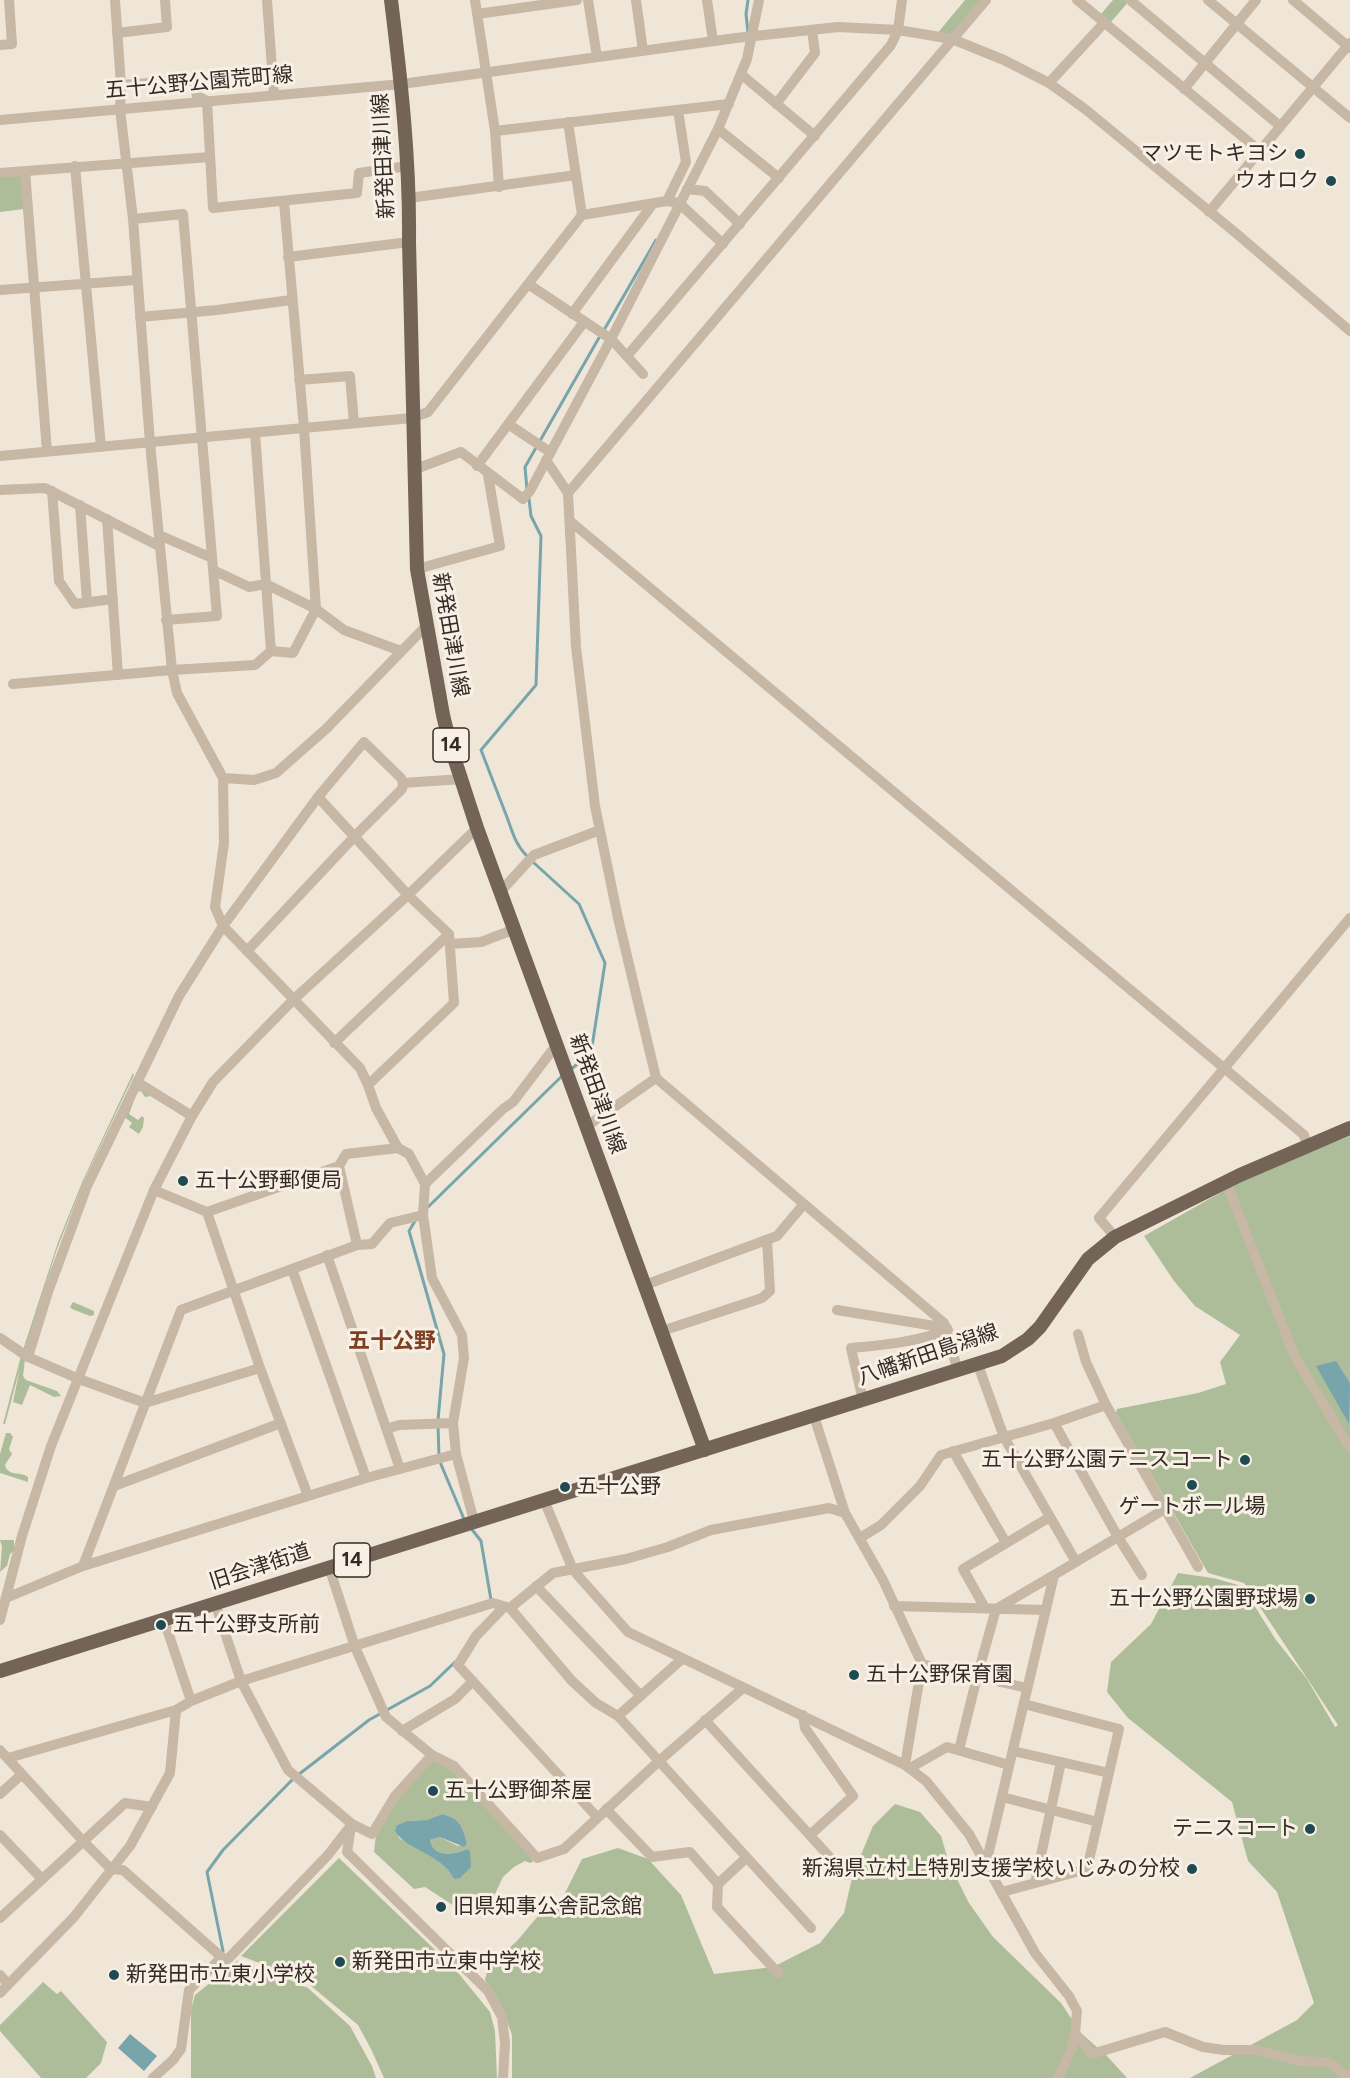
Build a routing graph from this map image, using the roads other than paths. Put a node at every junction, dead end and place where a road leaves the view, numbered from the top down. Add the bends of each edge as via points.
1 (9, 0) edge
2 (115, 0) edge
3 (165, 0) edge
4 (267, 0) edge
5 (391, 0) edge
6 (475, 0) edge
7 (577, 0) edge
8 (588, 0) edge
9 (636, 0) edge
10 (707, 0) edge
11 (759, 0) edge
12 (902, 0) edge
13 (986, 0) edge
14 (1077, 0) edge
15 (1130, 0) edge
16 (1208, 0) edge
17 (1256, 0) edge
18 (1293, 0) edge
19 (532, 3) edge
20 (477, 14) junction
21 (1104, 23) junction
22 (1236, 24) junction
23 (812, 30) junction
24 (898, 30) junction
25 (117, 33) junction
26 (753, 37) junction
27 (952, 39) junction
28 (712, 41) junction
29 (0, 45) edge
30 (1349, 46) edge
31 (644, 51) junction
32 (597, 57) junction
33 (1205, 63) junction
34 (486, 72) junction
35 (742, 75) junction
36 (1049, 83) junction
37 (402, 84) junction
38 (121, 85) junction
39 (1313, 86) junction
40 (1184, 89) junction
41 (274, 95) junction
42 (207, 101) junction
43 (729, 104) junction
44 (776, 104) junction
45 (120, 109) junction
46 (678, 110) junction
47 (1350, 118) edge
48 (0, 120) edge
49 (568, 122) junction
50 (1280, 126) junction
51 (718, 129) junction
52 (495, 131) junction
53 (814, 136) junction
54 (1260, 151) junction
55 (210, 157) junction
56 (127, 163) junction
57 (75, 166) junction
58 (408, 166) junction
59 (25, 171) junction
60 (0, 173) edge
61 (576, 176) junction
62 (779, 178) junction
63 (499, 187) junction
64 (687, 189) junction
65 (409, 198) junction
66 (667, 201) junction
67 (284, 202) junction
68 (679, 203) junction
69 (652, 205) junction
70 (1209, 212) junction
71 (582, 215) junction
72 (133, 219) junction
73 (740, 224) junction
74 (409, 242) junction
75 (723, 244) junction
76 (288, 257) junction
77 (136, 280) junction
78 (86, 283) junction
79 (528, 285) junction
80 (33, 287) junction
81 (0, 290) edge
82 (291, 300) junction
83 (192, 313) junction
84 (572, 314) junction
85 (140, 317) junction
86 (584, 322) junction
87 (1350, 331) edge
88 (611, 339) junction
89 (627, 356) junction
90 (643, 374) dead end
91 (299, 381) junction
92 (412, 418) junction
93 (354, 423) junction
94 (508, 424) junction
95 (304, 428) junction
96 (255, 433) junction
97 (202, 438) junction
98 (150, 443) junction
99 (101, 447) junction
100 (47, 452) junction
101 (0, 456) edge
102 (548, 456) junction
103 (477, 466) junction
104 (413, 470) junction
105 (488, 475) junction
106 (0, 490) edge
107 (52, 491) junction
108 (568, 493) junction
109 (80, 505) junction
110 (107, 519) junction
111 (570, 521) junction
112 (159, 540) junction
113 (213, 564) junction
114 (417, 568) junction
115 (266, 584) junction
116 (112, 599) junction
117 (87, 602) junction
118 (316, 609) junction
119 (166, 620) junction
120 (427, 625) junction
121 (271, 651) junction
122 (401, 651) junction
123 (172, 670) junction
124 (118, 675) junction
125 (13, 684) dead end
126 (223, 778) junction
127 (462, 779) junction
128 (404, 783) junction
129 (318, 796) junction
130 (477, 828) junction
131 (600, 830) junction
132 (355, 836) junction
133 (501, 891) junction
134 (408, 895) junction
135 (1350, 918) edge
136 (223, 926) junction
137 (515, 929) junction
138 (450, 939) junction
139 (247, 951) junction
140 (293, 1000) junction
141 (334, 1043) junction
142 (557, 1044) junction
143 (1223, 1068) junction
144 (656, 1078) junction
145 (137, 1082) junction
146 (368, 1084) junction
147 (192, 1116) junction
148 (587, 1126) junction
149 (1350, 1128) edge
150 (1307, 1145) junction
151 (398, 1148) junction
152 (339, 1166) junction
153 (1226, 1182) junction
154 (425, 1184) junction
155 (154, 1191) junction
156 (804, 1204) junction
157 (207, 1212) junction
158 (423, 1215) junction
159 (1115, 1237) junction
160 (767, 1240) junction
161 (357, 1245) junction
162 (327, 1255) junction
163 (292, 1269) junction
164 (645, 1285) junction
165 (233, 1289) junction
166 (837, 1310) dead end
167 (947, 1329) junction
168 (662, 1331) junction
169 (1078, 1334) dead end
170 (0, 1338) edge
171 (28, 1357) junction
172 (978, 1365) junction
173 (260, 1368) junction
174 (958, 1371) junction
175 (79, 1378) junction
176 (863, 1401) junction
177 (145, 1403) junction
178 (1106, 1406) junction
179 (814, 1416) junction
180 (281, 1423) junction
181 (453, 1423) junction
182 (1054, 1423) junction
183 (387, 1429) junction
184 (1004, 1437) junction
185 (1350, 1448) edge
186 (705, 1450) junction
187 (953, 1451) junction
188 (456, 1454) junction
189 (400, 1469) junction
190 (366, 1478) junction
191 (114, 1486) junction
192 (308, 1497) junction
193 (544, 1500) junction
194 (1165, 1509) junction
195 (845, 1513) junction
196 (1050, 1516) junction
197 (474, 1521) junction
198 (1118, 1537) junction
199 (860, 1538) junction
200 (1005, 1543) junction
201 (1076, 1562) junction
202 (83, 1566) junction
203 (329, 1567) junction
204 (1198, 1567) dead end
205 (573, 1570) junction
206 (1054, 1575) junction
207 (1142, 1575) dead end
208 (536, 1586) junction
209 (6, 1598) junction
210 (215, 1604) junction
211 (894, 1606) junction
212 (507, 1607) junction
213 (991, 1608) junction
214 (1046, 1610) junction
215 (0, 1620) edge
216 (164, 1620) junction
217 (355, 1647) junction
218 (682, 1659) junction
219 (922, 1665) junction
220 (0, 1671) edge
221 (977, 1677) junction
222 (241, 1681) junction
223 (473, 1682) junction
224 (743, 1688) junction
225 (1027, 1688) junction
226 (641, 1696) junction
227 (191, 1701) junction
228 (1024, 1704) junction
229 (176, 1710) junction
230 (803, 1715) junction
231 (618, 1716) junction
232 (705, 1720) junction
233 (402, 1731) junction
234 (959, 1750) junction
235 (1013, 1751) junction
236 (4, 1754) edge
237 (432, 1755) junction
238 (659, 1761) junction
239 (1061, 1762) junction
240 (1009, 1765) junction
241 (907, 1767) junction
242 (1109, 1773) junction
243 (21, 1775) junction
244 (0, 1794) edge
245 (1002, 1797) junction
246 (152, 1807) junction
247 (606, 1809) junction
248 (1051, 1810) junction
249 (597, 1817) junction
250 (1098, 1822) junction
251 (352, 1824) junction
252 (0, 1835) edge
253 (810, 1835) junction
254 (83, 1841) junction
255 (746, 1858) junction
256 (986, 1864) junction
257 (111, 1869) junction
258 (846, 1875) dead end
259 (42, 1879) junction
260 (1035, 1883) junction
261 (718, 1884) junction
262 (1002, 1892) junction
263 (0, 1918) edge
264 (811, 1928) dead end
265 (222, 1957) junction
266 (778, 1973) dead end
267 (0, 1975) edge
268 (8, 1984) junction
269 (0, 1993) edge
270 (1075, 2034) junction
271 (1350, 2075) edge
272 (153, 2078) edge
273 (503, 2078) edge
274 (1058, 2078) edge

1 - 29 street via 12,44
2 - 25 street
3 - 25 street via 167,27
4 - 41 street
5 - 37 main road, 新発田津川線 / 14
6 - 20 street
7 - 19 street
8 - 32 street
9 - 31 street
10 - 28 street
11 - 26 street
12 - 24 street
13 - 27 street
14 - 21 street
15 - 33 street
16 - 22 street
17 - 22 street
18 - 30 street
19 - 20 street
20 - 34 street
21 - 36 street
21 - 40 street
22 - 33 street
22 - 39 street
23 - 24 street, 五十公野公園荒町線
23 - 26 street, 五十公野公園荒町線
23 - 44 street via 815,53
24 - 27 street, 五十公野公園荒町線
24 - 53 street via 891,45
25 - 38 street
26 - 28 street, 五十公野公園荒町線
26 - 35 street
27 - 36 street, 五十公野公園荒町線
27 - 108 street
28 - 31 street, 五十公野公園荒町線
30 - 39 street
31 - 32 street, 五十公野公園荒町線
32 - 34 street, 五十公野公園荒町線
33 - 40 street
33 - 50 street
34 - 37 street, 五十公野公園荒町線
34 - 52 street
35 - 43 street
35 - 44 street
36 - 70 street, 五十公野公園荒町線
37 - 41 street, 五十公野公園荒町線
37 - 58 main road, 新発田津川線 / 14
38 - 42 street via 193,80 197,96
38 - 45 street
39 - 47 street
39 - 50 street
40 - 54 street
41 - 42 street, 五十公野公園荒町線
42 - 45 street, 五十公野公園荒町線
42 - 55 street
43 - 46 street
43 - 51 street
44 - 53 street
45 - 48 street, 五十公野公園荒町線
45 - 56 street
46 - 49 street
46 - 66 street via 686,162
49 - 52 street
49 - 61 street
50 - 54 street
51 - 62 street
51 - 64 street
52 - 63 street
53 - 62 street
54 - 70 street
55 - 56 street
55 - 67 street via 213,208
56 - 57 street
56 - 72 street
57 - 59 street
57 - 78 street
58 - 65 main road, 新発田津川線 / 14
58 - 67 street via 359,173 357,193
59 - 60 street
59 - 80 street
61 - 63 street
61 - 71 street
62 - 73 street
63 - 65 street
64 - 68 street
64 - 73 street via 705,191
65 - 74 main road, 新発田津川線 / 14
66 - 68 street
66 - 69 street
67 - 76 street
68 - 75 street
68 - 88 street
69 - 71 street
69 - 84 street
70 - 87 street, 五十公野公園荒町線
71 - 79 street
72 - 77 street
72 - 83 street via 183,214
73 - 75 street
74 - 76 street
74 - 92 main road, 新発田津川線 / 14
75 - 89 street
76 - 82 street
77 - 78 street
77 - 85 street
78 - 80 street
78 - 99 street
79 - 84 street
79 - 92 street via 428,412
80 - 81 street
80 - 100 street
82 - 83 street
82 - 91 street
83 - 85 street
83 - 97 street
84 - 86 street
85 - 98 street
86 - 88 street
86 - 94 street
88 - 89 street
88 - 102 street
89 - 90 street
91 - 93 street via 351,376
91 - 95 street
92 - 93 street
92 - 104 main road, 新発田津川線 / 14
93 - 95 street
94 - 102 street
94 - 103 street
95 - 96 street
95 - 118 street
96 - 97 street
96 - 115 street
97 - 98 street
97 - 113 street
98 - 99 street
98 - 112 street
99 - 100 street
100 - 101 street
102 - 105 street via 523,499
102 - 108 street
103 - 104 street via 461,452
103 - 105 street
104 - 114 main road, 新発田津川線 / 14
105 - 114 street via 500,546
106 - 107 street
107 - 109 street
107 - 117 street via 58,581 75,604
108 - 111 street
109 - 110 street
109 - 117 street
110 - 112 street
110 - 116 street
111 - 131 street via 576,647
111 - 143 street
112 - 113 street
112 - 119 street
113 - 115 street via 249,587
113 - 119 street via 217,616
114 - 120 main road, 新発田津川線 / 14
115 - 118 street
115 - 121 street
116 - 117 street
116 - 124 street
118 - 121 street via 292,653
118 - 122 street via 345,630
119 - 123 street
120 - 122 street
120 - 127 main road, 新発田津川線 / 14 via 443,715
121 - 123 street via 255,666
122 - 126 street via 326,729 276,773 254,780
123 - 124 street
123 - 126 street via 177,693
124 - 125 street
126 - 136 street via 224,843 215,907
127 - 128 street
127 - 130 main road, 新発田津川線 / 14
128 - 129 street via 363,742
128 - 132 street
129 - 132 street
129 - 136 street
130 - 133 main road, 新発田津川線 / 14
130 - 134 street
131 - 133 street via 534,855
131 - 144 street
132 - 134 street
132 - 139 street
133 - 137 main road, 新発田津川線 / 14
134 - 138 street
134 - 140 street
135 - 143 street
136 - 139 street
136 - 145 street via 179,996
137 - 138 street via 481,942
137 - 142 main road, 新発田津川線 / 14
138 - 141 street
138 - 146 street via 454,1003
139 - 140 street
140 - 141 street
140 - 147 street via 213,1082
141 - 146 street via 360,1068
142 - 148 main road, 新発田津川線 / 14
142 - 154 street via 513,1102
143 - 150 street via 1305,1135
143 - 159 street via 1099,1218
144 - 148 street
144 - 156 street
145 - 147 street
145 - 171 street via 87,1185
146 - 151 street
147 - 155 street
148 - 164 main road, 新発田津川線 / 14
149 - 150 main road, 八幡新田島潟線
150 - 153 main road, 八幡新田島潟線
151 - 152 street via 346,1155
151 - 154 street via 409,1154
152 - 157 street
152 - 161 street
153 - 159 main road, 八幡新田島潟線
153 - 185 street via 1295,1357
154 - 158 street
155 - 157 street
155 - 175 street
156 - 160 street via 777,1236
156 - 167 street
157 - 165 street
158 - 161 street via 390,1223 372,1244
158 - 181 street via 432,1278 462,1335 464,1358
159 - 172 main road, 八幡新田島潟線 via 1088,1259 1041,1327 1002,1356
160 - 164 street
160 - 168 street via 770,1291 762,1298
161 - 162 street
162 - 163 street
162 - 183 street
163 - 165 street
163 - 190 street
164 - 168 main road, 新発田津川線 / 14
165 - 173 street
165 - 177 street via 181,1310
166 - 167 street
167 - 174 street
167 - 176 street via 893,1345 850,1348
168 - 186 main road, 新発田津川線 / 14
169 - 178 street
170 - 171 street
171 - 175 street
172 - 174 main road, 八幡新田島潟線
172 - 184 street
173 - 177 street
173 - 180 street
174 - 176 main road, 八幡新田島潟線
175 - 177 street
175 - 209 street via 51,1446
176 - 179 main road, 八幡新田島潟線
177 - 191 street
178 - 182 street
178 - 194 street
179 - 186 main road, 八幡新田島潟線
179 - 195 street
180 - 191 street
180 - 192 street
181 - 183 street
181 - 188 street
182 - 184 street
182 - 198 street
183 - 189 street
184 - 187 street
184 - 196 street
186 - 193 main road, 旧会津街道 / 14
187 - 199 street via 941,1455 920,1486 881,1525
187 - 200 street
188 - 189 street
188 - 197 street
189 - 190 street
190 - 192 street
191 - 202 street
192 - 202 street
193 - 197 main road, 旧会津街道 / 14
193 - 205 street
194 - 198 street
194 - 204 street
195 - 199 street
195 - 205 street via 829,1508 711,1530 668,1547
196 - 200 street
196 - 201 street
197 - 203 main road, 旧会津街道 / 14
198 - 201 street
198 - 207 street
199 - 211 street
200 - 213 street via 963,1569
201 - 206 street
202 - 209 street
203 - 210 main road, 旧会津街道 / 14
203 - 217 street
205 - 208 street via 553,1573
205 - 218 street via 628,1632
206 - 213 street
206 - 214 street
208 - 212 street
208 - 226 street
209 - 215 street
210 - 216 main road, 旧会津街道 / 14
210 - 222 street
211 - 213 street
211 - 219 street
212 - 217 street via 493,1603
212 - 223 street via 476,1636 458,1665
212 - 231 street via 572,1681
213 - 214 street
213 - 221 street
214 - 225 street
216 - 220 main road, 旧会津街道 / 14
216 - 227 street
217 - 222 street
217 - 233 street via 386,1717
218 - 224 street
218 - 226 street
219 - 221 street
219 - 241 street
221 - 225 street
221 - 234 street
222 - 227 street
222 - 251 street via 288,1770
223 - 233 street via 455,1699
223 - 249 street
224 - 230 street
224 - 232 street
225 - 228 street
226 - 231 street
227 - 229 street
228 - 235 street
228 - 242 street via 1119,1729
229 - 236 street
229 - 246 street via 170,1773
230 - 241 street
230 - 253 street via 805,1728 853,1796
231 - 238 street
232 - 238 street
232 - 253 street
233 - 237 street
234 - 240 street
234 - 241 street via 947,1747
235 - 239 street
235 - 240 street
236 - 243 street
237 - 249 street via 454,1766 537,1858 564,1849
237 - 251 street via 395,1796 372,1834
238 - 247 street
238 - 255 street
239 - 242 street
239 - 248 street
240 - 245 street
241 - 256 street via 926,1781 969,1834
242 - 250 street
243 - 244 street
243 - 254 street
245 - 248 street
245 - 256 street
246 - 254 street via 125,1803
246 - 257 street via 130,1846
247 - 249 street
247 - 261 street via 652,1857 690,1852
248 - 250 street
248 - 260 street
250 - 260 street via 1087,1869
251 - 265 street via 328,1855 226,1961
251 - 273 street via 347,1851 488,1991 502,2018
252 - 259 street
253 - 258 street
254 - 257 street
254 - 259 street
255 - 261 street
255 - 264 street
256 - 262 street
257 - 265 street via 123,1870
257 - 268 street via 74,1917
259 - 263 street
260 - 262 street
261 - 266 street via 717,1907
262 - 270 street via 1035,1953 1077,2011
265 - 272 street via 189,1990 181,2049
267 - 268 street
268 - 269 street
270 - 271 street via 1092,2054 1165,2032 1203,2047 1257,2050 1300,2061 1329,2062 1342,2074
270 - 274 street

